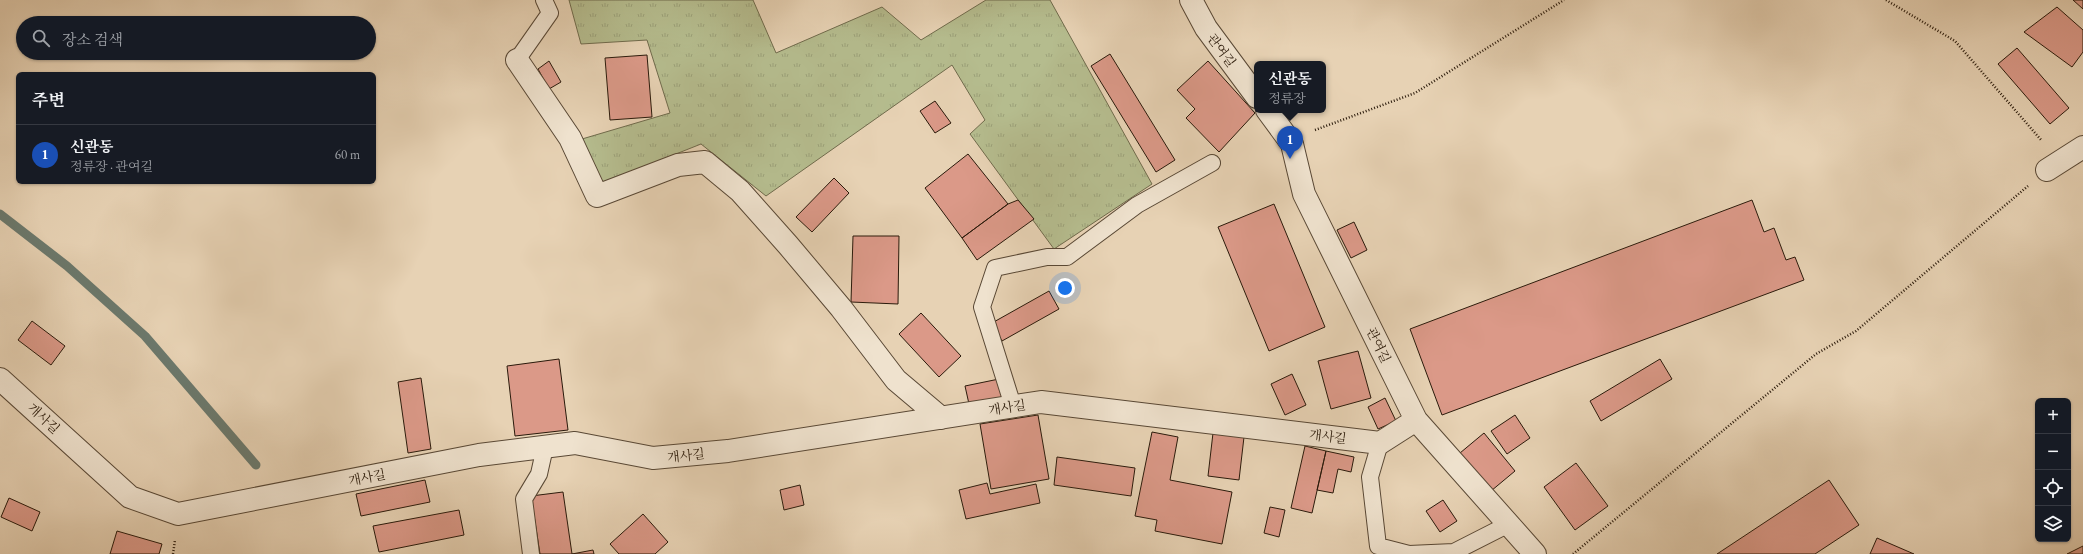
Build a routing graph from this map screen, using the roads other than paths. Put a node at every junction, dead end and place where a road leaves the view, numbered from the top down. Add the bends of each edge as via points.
1 (544, 0) edge
2 (1191, 0) edge
3 (517, 60) joint
4 (1254, 93) edge
5 (1269, 113) edge
6 (2083, 147) edge
7 (1212, 163) dead end
8 (2047, 170) road end
9 (0, 379) edge
10 (1013, 406) junction
11 (941, 418) junction
12 (1416, 420) junction
13 (1380, 443) junction
14 (544, 447) junction
15 (1509, 524) junction
16 (531, 554) edge
17 (1535, 554) edge

1 - 3 lane via 550,12
2 - 4 street, 관여길 via 1206,28
3 - 11 street via 570,138 597,196 678,164 705,162 740,192 788,245 841,308 896,380
5 - 12 street, 관여길 via 1292,144 1304,194
6 - 8 street
7 - 10 lane via 1137,205 1067,257 1047,257 995,268 982,307
9 - 14 street, 개사길 via 130,497 178,514 479,455
10 - 11 street, 개사길
10 - 13 street, 개사길 via 1041,402
11 - 14 street, 개사길 via 728,451 652,458 575,443
12 - 13 street
12 - 15 street, 관여길
13 - 15 lane via 1370,477 1378,546 1409,554 1454,552
14 - 16 lane via 539,474 524,499
15 - 17 street, 관여길

